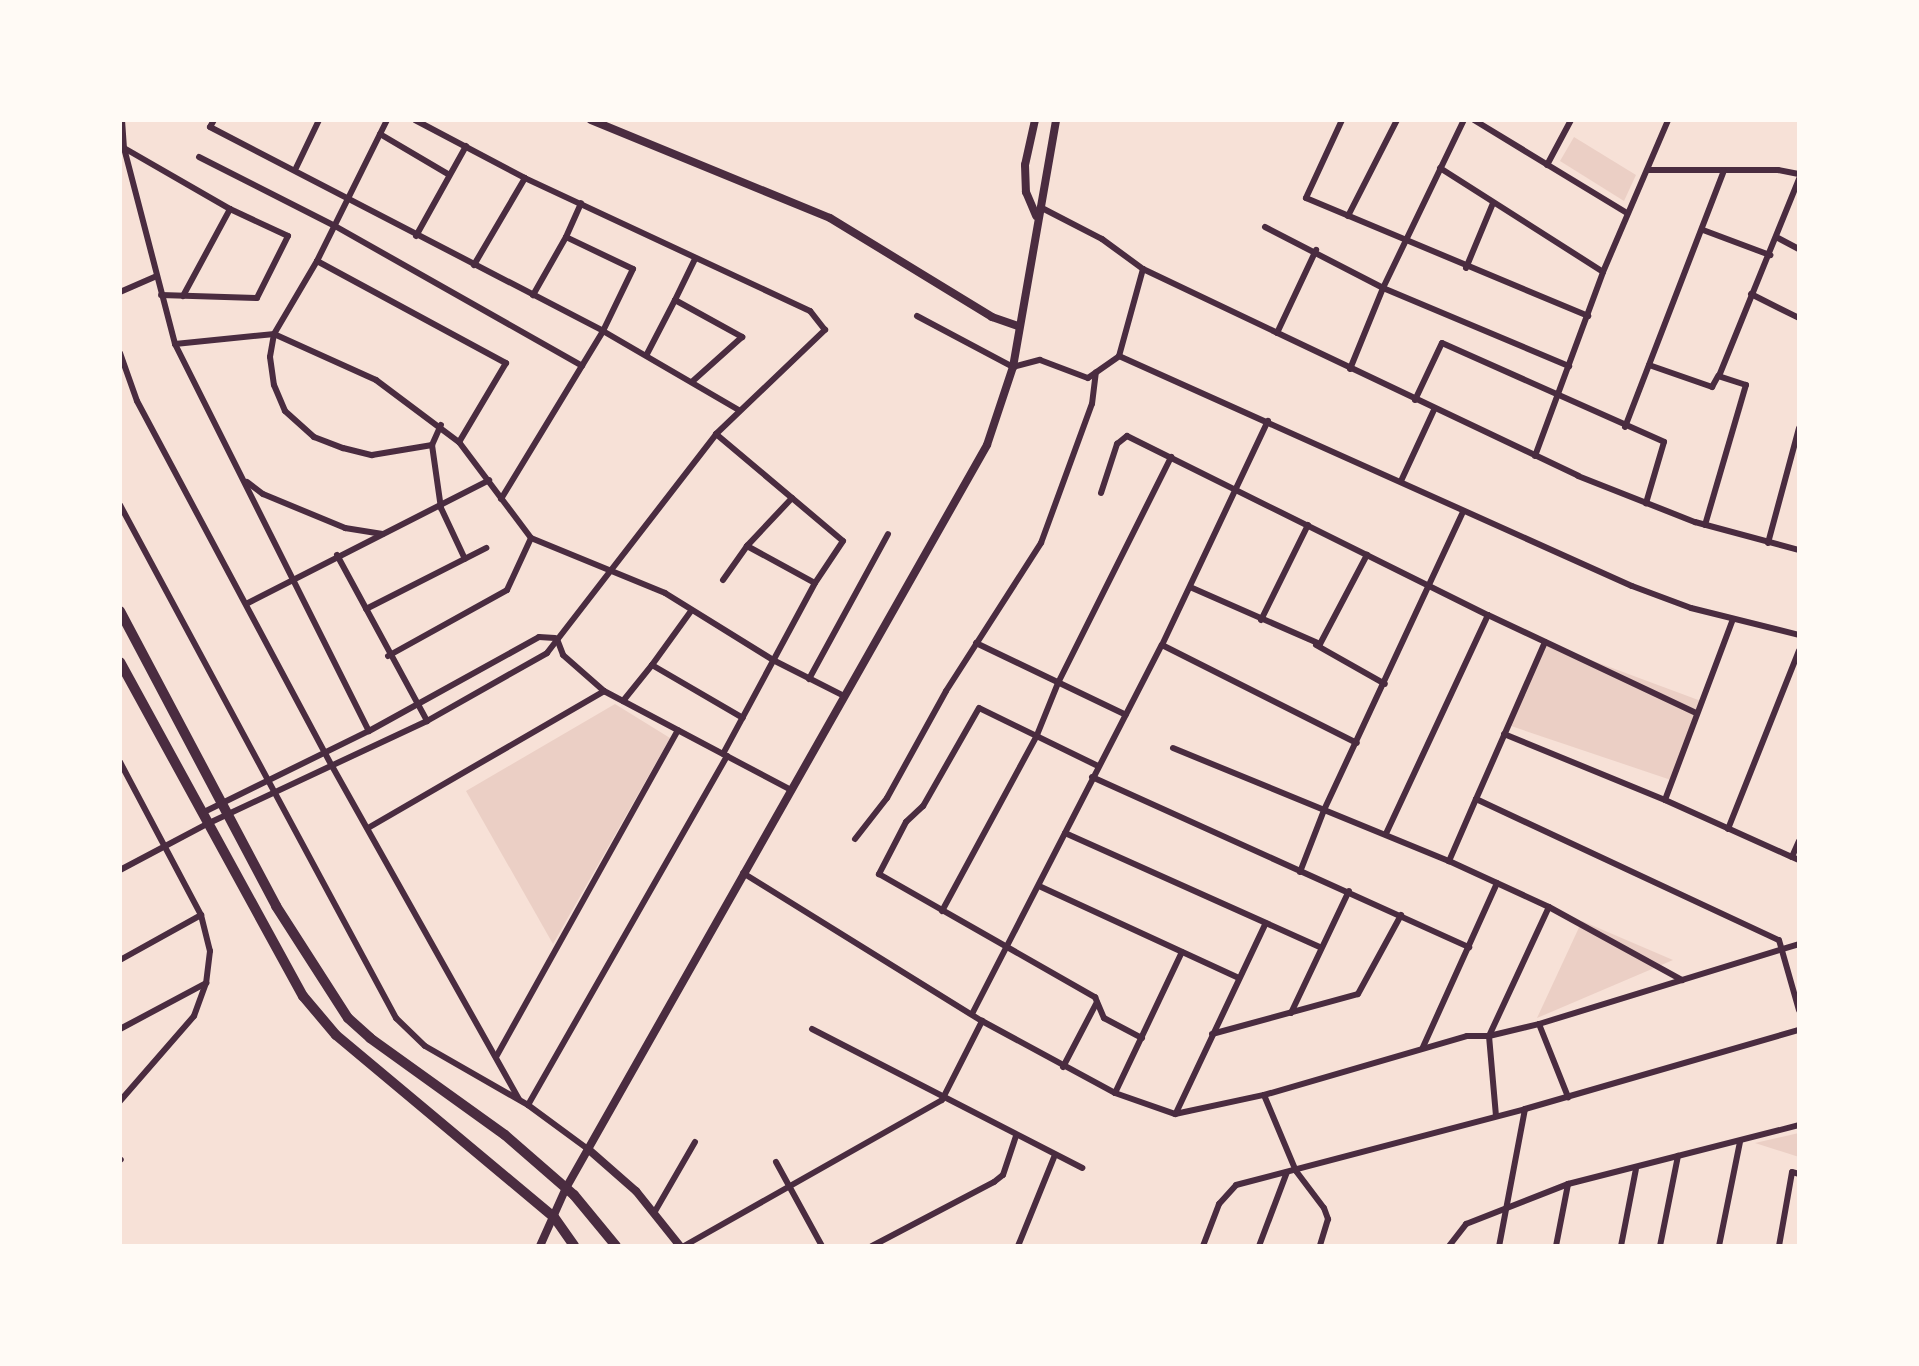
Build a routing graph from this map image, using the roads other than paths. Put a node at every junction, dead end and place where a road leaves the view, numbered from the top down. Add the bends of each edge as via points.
1 (122, 120) edge
2 (214, 120) edge
3 (320, 120) edge
4 (388, 120) edge
5 (415, 120) edge
6 (591, 120) edge
7 (1035, 120) edge
8 (1056, 120) edge
9 (1342, 120) edge
10 (1397, 120) edge
11 (1464, 120) edge
12 (1474, 120) edge
13 (1571, 120) edge
14 (1668, 120) edge
15 (380, 134) junction
16 (466, 146) junction
17 (124, 148) junction
18 (198, 157) dead end
19 (1547, 165) junction
20 (296, 168) junction
21 (1440, 168) junction
22 (1648, 170) junction
23 (1724, 171) junction
24 (448, 174) junction
25 (1799, 177) edge
26 (525, 178) junction
27 (347, 196) junction
28 (581, 203) junction
29 (1494, 203) junction
30 (230, 209) junction
31 (1038, 212) junction
32 (1627, 214) junction
33 (1348, 216) junction
34 (335, 226) junction
35 (1266, 226) dead end
36 (1703, 230) junction
37 (416, 236) junction
38 (566, 236) junction
39 (1777, 238) junction
40 (1406, 243) junction
41 (1799, 249) edge
42 (1316, 250) junction
43 (1770, 255) junction
44 (695, 259) junction
45 (317, 261) junction
46 (474, 265) junction
47 (1466, 268) junction
48 (1143, 269) junction
49 (1604, 272) junction
50 (158, 276) junction
51 (1383, 288) junction
52 (120, 292) edge
53 (1752, 294) junction
54 (161, 295) junction
55 (533, 295) junction
56 (184, 296) junction
57 (676, 300) junction
58 (917, 316) dead end
59 (1588, 316) junction
60 (1799, 318) edge
61 (1018, 326) junction
62 (603, 331) junction
63 (1277, 332) junction
64 (274, 334) junction
65 (175, 344) junction
66 (120, 353) edge
67 (646, 355) junction
68 (1119, 356) junction
69 (582, 366) junction
70 (1569, 366) junction
71 (1650, 366) junction
72 (1014, 367) junction
73 (1350, 368) junction
74 (1096, 372) junction
75 (1718, 376) junction
76 (693, 382) junction
77 (1558, 398) junction
78 (1415, 400) junction
79 (739, 410) junction
80 (1434, 410) junction
81 (1268, 420) junction
82 (442, 425) junction
83 (1625, 427) junction
84 (1799, 428) edge
85 (716, 434) junction
86 (459, 442) junction
87 (432, 445) junction
88 (1535, 456) junction
89 (1171, 457) junction
90 (243, 479) junction
91 (489, 480) junction
92 (1401, 482) junction
93 (1234, 488) junction
94 (1101, 493) dead end
95 (792, 498) junction
96 (501, 500) junction
97 (1646, 503) junction
98 (120, 505) edge
99 (441, 508) junction
100 (1464, 512) junction
101 (1308, 524) junction
102 (1705, 525) junction
103 (384, 534) junction
104 (888, 534) dead end
105 (531, 538) junction
106 (1768, 543) junction
107 (747, 546) junction
108 (486, 548) dead end
109 (1799, 550) edge
110 (1367, 555) junction
111 (337, 556) junction
112 (464, 559) junction
113 (610, 569) junction
114 (723, 580) dead end
115 (291, 582) junction
116 (814, 583) junction
117 (1190, 587) junction
118 (1432, 587) junction
119 (246, 604) junction
120 (366, 609) junction
121 (691, 611) junction
122 (120, 612) edge
123 (1488, 615) junction
124 (1734, 619) junction
125 (1261, 620) junction
126 (1799, 636) edge
127 (557, 638) junction
128 (1545, 642) junction
129 (976, 643) junction
130 (1315, 644) junction
131 (1162, 645) junction
132 (1799, 651) edge
133 (388, 656) junction
134 (774, 660) junction
135 (120, 662) edge
136 (652, 665) junction
137 (808, 679) junction
138 (1058, 682) junction
139 (1384, 684) junction
140 (604, 691) junction
141 (844, 696) junction
142 (624, 701) junction
143 (416, 705) junction
144 (1696, 712) junction
145 (1126, 715) junction
146 (743, 718) junction
147 (427, 721) junction
148 (369, 730) junction
149 (678, 730) junction
150 (1504, 734) junction
151 (1037, 735) junction
152 (1357, 743) junction
153 (1173, 748) dead end
154 (325, 751) junction
155 (725, 755) junction
156 (120, 762) edge
157 (332, 766) junction
158 (1098, 766) junction
159 (1092, 777) junction
160 (266, 780) junction
161 (791, 790) junction
162 (274, 794) junction
163 (1476, 799) junction
164 (1665, 800) junction
165 (224, 803) junction
166 (1324, 810) junction
167 (230, 815) junction
168 (205, 818) junction
169 (368, 828) junction
170 (1728, 828) junction
171 (1064, 833) junction
172 (1386, 834) junction
173 (855, 839) dead end
174 (1799, 840) edge
175 (165, 845) junction
176 (1796, 858) edge
177 (1449, 862) junction
178 (120, 870) edge
179 (1300, 872) junction
180 (744, 873) junction
181 (1497, 883) junction
182 (1038, 886) junction
183 (1349, 891) junction
184 (1549, 907) junction
185 (942, 911) junction
186 (201, 915) junction
187 (1401, 915) junction
188 (1266, 922) junction
189 (1799, 944) edge
190 (1468, 946) junction
191 (1007, 948) junction
192 (1320, 948) junction
193 (1780, 949) junction
194 (1182, 952) junction
195 (120, 960) edge
196 (1239, 978) junction
197 (1683, 981) junction
198 (206, 983) junction
199 (1098, 1001) junction
200 (1799, 1010) edge
201 (1290, 1014) junction
202 (972, 1015) junction
203 (982, 1021) junction
204 (1538, 1024) junction
205 (120, 1029) edge
206 (812, 1029) dead end
207 (1799, 1030) edge
208 (1212, 1034) junction
209 (1489, 1036) junction
210 (1142, 1038) junction
211 (1423, 1048) junction
212 (496, 1058) junction
213 (1063, 1067) junction
214 (1115, 1093) junction
215 (1264, 1095) junction
216 (1568, 1097) junction
217 (519, 1099) junction
218 (120, 1100) edge
219 (942, 1100) junction
220 (528, 1105) junction
221 (1525, 1109) junction
222 (1175, 1114) junction
223 (1496, 1116) junction
224 (1799, 1126) edge
225 (1016, 1136) junction
226 (695, 1142) dead end
227 (1740, 1142) junction
228 (588, 1149) junction
229 (1055, 1155) junction
230 (1678, 1156) junction
231 (776, 1162) dead end
232 (1082, 1168) dead end
233 (1636, 1168) junction
234 (1296, 1171) junction
235 (1286, 1172) junction
236 (1799, 1174) edge
237 (1568, 1184) junction
238 (566, 1188) junction
239 (792, 1188) junction
240 (1506, 1208) junction
241 (654, 1214) junction
242 (554, 1217) junction
243 (540, 1246) edge
244 (574, 1246) edge
245 (616, 1246) edge
246 (682, 1246) edge
247 (822, 1246) edge
248 (872, 1246) edge
249 (1018, 1246) edge
250 (1203, 1246) edge
251 (1259, 1246) edge
252 (1320, 1246) edge
253 (1449, 1246) edge
254 (1498, 1246) edge
255 (1556, 1246) edge
256 (1621, 1246) edge
257 (1660, 1246) edge
258 (1720, 1246) edge
259 (1779, 1246) edge

1 - 17 street
2 - 20 street via 210,126
3 - 20 street
4 - 15 street
5 - 16 street
6 - 61 street via 830,218 992,317
7 - 31 street via 1025,166 1026,192
8 - 31 street
9 - 33 street via 1306,198
10 - 33 street
11 - 21 street
12 - 19 street
13 - 19 street
14 - 22 street
15 - 24 street
15 - 27 street
16 - 24 street
16 - 26 street
17 - 30 street
17 - 50 street
18 - 34 street
19 - 32 street
20 - 27 street
21 - 29 street
21 - 40 street
22 - 23 street
22 - 32 street
23 - 25 street
23 - 36 street
24 - 37 street
25 - 39 street
26 - 28 street
26 - 46 street
27 - 34 street
27 - 37 street
28 - 38 street
28 - 44 street
29 - 47 street
29 - 49 street
30 - 56 street
30 - 56 street via 288,236 257,298
31 - 48 street via 1102,239
31 - 61 street
32 - 49 street
33 - 40 street
34 - 45 street
34 - 69 street
35 - 42 street
36 - 43 street
36 - 71 street
37 - 46 street
38 - 55 street
38 - 62 street via 633,269
39 - 41 street
39 - 43 street
40 - 47 street
40 - 51 street
42 - 51 street
42 - 63 street
43 - 53 street
44 - 57 street
44 - 79 street via 810,312 824,325 820,339
45 - 64 street
45 - 86 street via 506,364
46 - 55 street
47 - 59 street
48 - 63 street
48 - 68 street
49 - 59 street
50 - 52 street
50 - 54 street
51 - 70 street
51 - 73 street
53 - 60 street
53 - 75 street
54 - 56 street
54 - 65 street
55 - 62 street
57 - 67 street
57 - 76 street via 742,337
58 - 72 street
59 - 70 street
61 - 72 street
62 - 67 street
62 - 69 street
63 - 73 street
64 - 65 street
64 - 82 street via 376,380
64 - 87 street via 274,385 285,411 314,437 372,455
65 - 90 street
66 - 119 street via 137,401
67 - 76 street
68 - 74 street
68 - 81 street
69 - 96 street
70 - 77 street
71 - 75 street via 1712,387
71 - 83 street
72 - 74 street via 1040,360 1088,378
72 - 141 street via 987,445
73 - 78 street
74 - 129 street via 1092,404 1048,528
75 - 102 street via 1746,385
76 - 79 street
77 - 78 street via 1442,343
77 - 83 street
77 - 88 street
78 - 80 street
79 - 85 street
80 - 88 street
80 - 92 street
81 - 92 street
81 - 93 street
82 - 86 street
82 - 87 street
83 - 97 street via 1664,442
84 - 106 street
85 - 95 street
85 - 113 street
86 - 91 street
87 - 99 street
88 - 97 street
89 - 93 street
89 - 94 street via 1123,436
89 - 138 street
90 - 103 street via 345,528
90 - 115 street
91 - 96 street
91 - 99 street
92 - 100 street
93 - 101 street
93 - 117 street
95 - 107 street
95 - 116 street via 843,541
96 - 105 street
97 - 102 street
98 - 160 street
99 - 103 street
99 - 112 street
100 - 118 street
100 - 124 street via 1632,586
101 - 110 street
101 - 125 street
102 - 106 street
103 - 111 street
104 - 137 street
105 - 113 street
105 - 133 street via 507,590
106 - 109 street
107 - 114 street
107 - 116 street
108 - 112 street
110 - 118 street
110 - 130 street via 1324,641
111 - 115 street
111 - 120 street
112 - 120 street
113 - 121 street
113 - 127 street
115 - 119 street
115 - 148 street
116 - 134 street
117 - 125 street
117 - 131 street
118 - 123 street
118 - 139 street
119 - 154 street
120 - 133 street
121 - 134 street
121 - 136 street
122 - 165 main road
123 - 128 street
123 - 172 street
124 - 126 street
124 - 144 street
125 - 130 street
127 - 140 street via 563,655
127 - 143 street via 539,637
127 - 147 street via 548,653
128 - 144 street
128 - 150 street
129 - 138 street
129 - 173 street via 887,798
130 - 139 street
131 - 145 street
131 - 152 street
132 - 170 street
133 - 143 street
134 - 137 street
134 - 146 street
135 - 168 main road
136 - 142 street
136 - 146 street
137 - 141 street
138 - 145 street
138 - 151 street
139 - 152 street
140 - 142 street
140 - 169 street
141 - 161 street
142 - 149 street
143 - 147 street
143 - 148 street
144 - 164 street
145 - 158 street
146 - 155 street
147 - 157 street
148 - 154 street
149 - 155 street
149 - 212 street
150 - 163 street
150 - 164 street
151 - 158 street
151 - 185 street
151 - 185 street via 979,708 930,795 906,822 882,878
152 - 166 street
153 - 166 street
154 - 157 street
154 - 160 street
155 - 161 street
155 - 220 street
156 - 175 street
157 - 162 street
157 - 169 street
158 - 159 street
159 - 171 street
159 - 179 street
160 - 162 street
160 - 165 street
161 - 180 street
162 - 167 street
162 - 217 street via 396,1018 424,1046
163 - 177 street
163 - 193 street via 1779,940
164 - 170 street
165 - 167 main road
165 - 168 street
166 - 172 street
166 - 179 street
167 - 168 street
167 - 238 main road via 276,906 348,1018
168 - 175 street
168 - 242 main road via 294,980 336,1035
169 - 212 street
170 - 176 street
171 - 182 street
171 - 188 street
172 - 177 street
174 - 176 street
175 - 178 street
175 - 186 street
177 - 181 street
179 - 183 street
180 - 202 street
180 - 228 street
181 - 184 street
181 - 190 street
182 - 191 street
182 - 194 street
183 - 187 street
183 - 192 street
184 - 197 street
184 - 209 street
185 - 191 street
186 - 195 street
186 - 198 street via 210,951
187 - 190 street
187 - 201 street via 1358,994
188 - 192 street
188 - 196 street
189 - 193 street
190 - 211 street
191 - 199 street
191 - 202 street
192 - 201 street
193 - 197 street
193 - 200 street
194 - 196 street
194 - 210 street
196 - 208 street
197 - 204 street
198 - 205 street
198 - 218 street via 194,1016
199 - 210 street via 1104,1018
199 - 213 street
201 - 208 street
202 - 203 street
203 - 213 street
203 - 219 street
204 - 209 street
204 - 216 street
206 - 219 street
207 - 216 street
208 - 222 street
209 - 211 street
209 - 223 street
210 - 214 street
211 - 215 street
212 - 217 street
213 - 214 street
214 - 222 street
215 - 222 street
215 - 234 street
216 - 221 street
217 - 220 street
219 - 225 street
219 - 239 street
220 - 228 street
221 - 223 street
221 - 240 street
223 - 234 street
224 - 227 street
225 - 229 street
225 - 248 street via 994,1182
226 - 241 street
227 - 230 street
227 - 258 street
228 - 238 street
228 - 241 street
229 - 232 street
229 - 249 street
230 - 233 street
230 - 257 street
231 - 239 street
233 - 237 street
233 - 256 street
234 - 235 street
234 - 252 street via 1328,1219
235 - 250 street via 1252,1178 1227,1193
235 - 251 street
236 - 259 street via 1792,1172
237 - 240 street
237 - 255 street
238 - 242 street
238 - 245 main road
239 - 246 street
239 - 247 street
240 - 253 street via 1466,1224
240 - 254 street
241 - 246 street
242 - 243 street
242 - 244 main road

